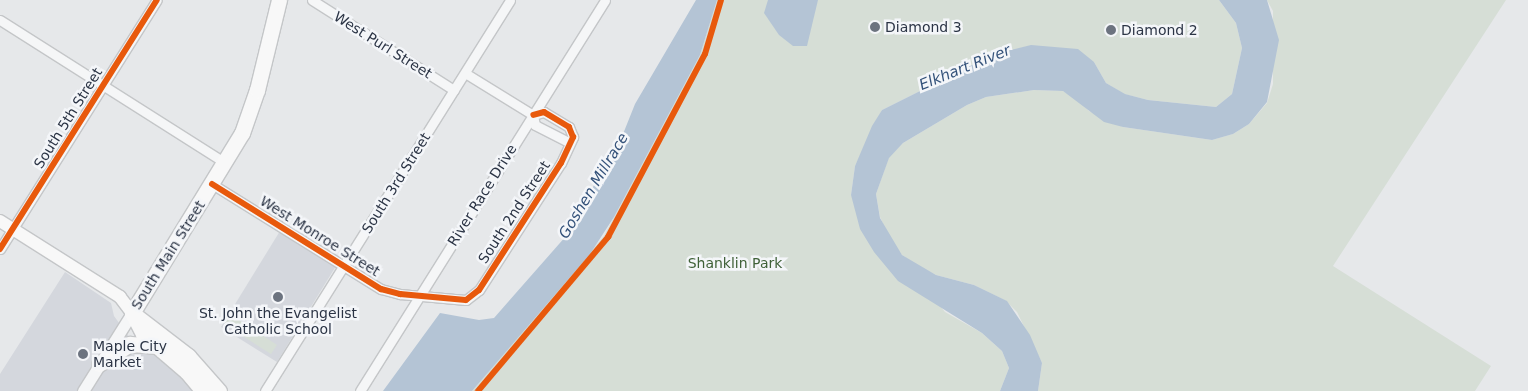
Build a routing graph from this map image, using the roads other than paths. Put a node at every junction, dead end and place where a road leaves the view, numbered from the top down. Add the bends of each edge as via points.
1 (157, 0) edge
2 (279, 0) edge
3 (312, 0) edge
4 (510, 0) edge
5 (605, 0) edge
6 (327, 4) edge
7 (0, 20) edge
8 (465, 72) junction
9 (102, 85) junction
10 (454, 90) junction
11 (532, 115) junction
12 (569, 142) junction
13 (225, 163) junction
14 (212, 184) junction
15 (0, 221) edge
16 (12, 229) junction
17 (0, 249) edge
18 (345, 266) junction
19 (419, 296) junction
20 (132, 312) junction
21 (158, 347) junction
22 (100, 364) junction
23 (83, 391) edge
24 (203, 391) edge
25 (219, 391) edge
26 (265, 391) edge
27 (360, 391) edge

1 - 9 street, South 5th Street
2 - 13 main road, South Main Street via 253,106
3 - 6 street, West Purl Street
4 - 8 street, South 3rd Street
5 - 11 street, River Race Drive
6 - 10 street, West Purl Street
7 - 9 street
8 - 10 street, South 3rd Street
8 - 11 street
9 - 13 street
9 - 16 street, South 5th Street
10 - 18 street, South 3rd Street
11 - 12 street via 535,125
11 - 12 street via 544,112 569,127 573,134
11 - 19 street, River Race Drive
12 - 19 street, South 2nd Street via 561,163 475,296 459,301
13 - 14 main road, South Main Street
14 - 18 street, West Monroe Street
14 - 20 main road, South Main Street
15 - 16 main road
16 - 17 street, South 5th Street
16 - 20 main road via 120,297
18 - 19 street, West Monroe Street via 387,292
18 - 26 street, South 3rd Street
19 - 27 street, River Race Drive
20 - 21 main road via 143,334
20 - 22 street, South Main Street
20 - 25 main road via 188,356
21 - 22 main road via 130,344
21 - 24 main road
22 - 23 street, South Main Street

